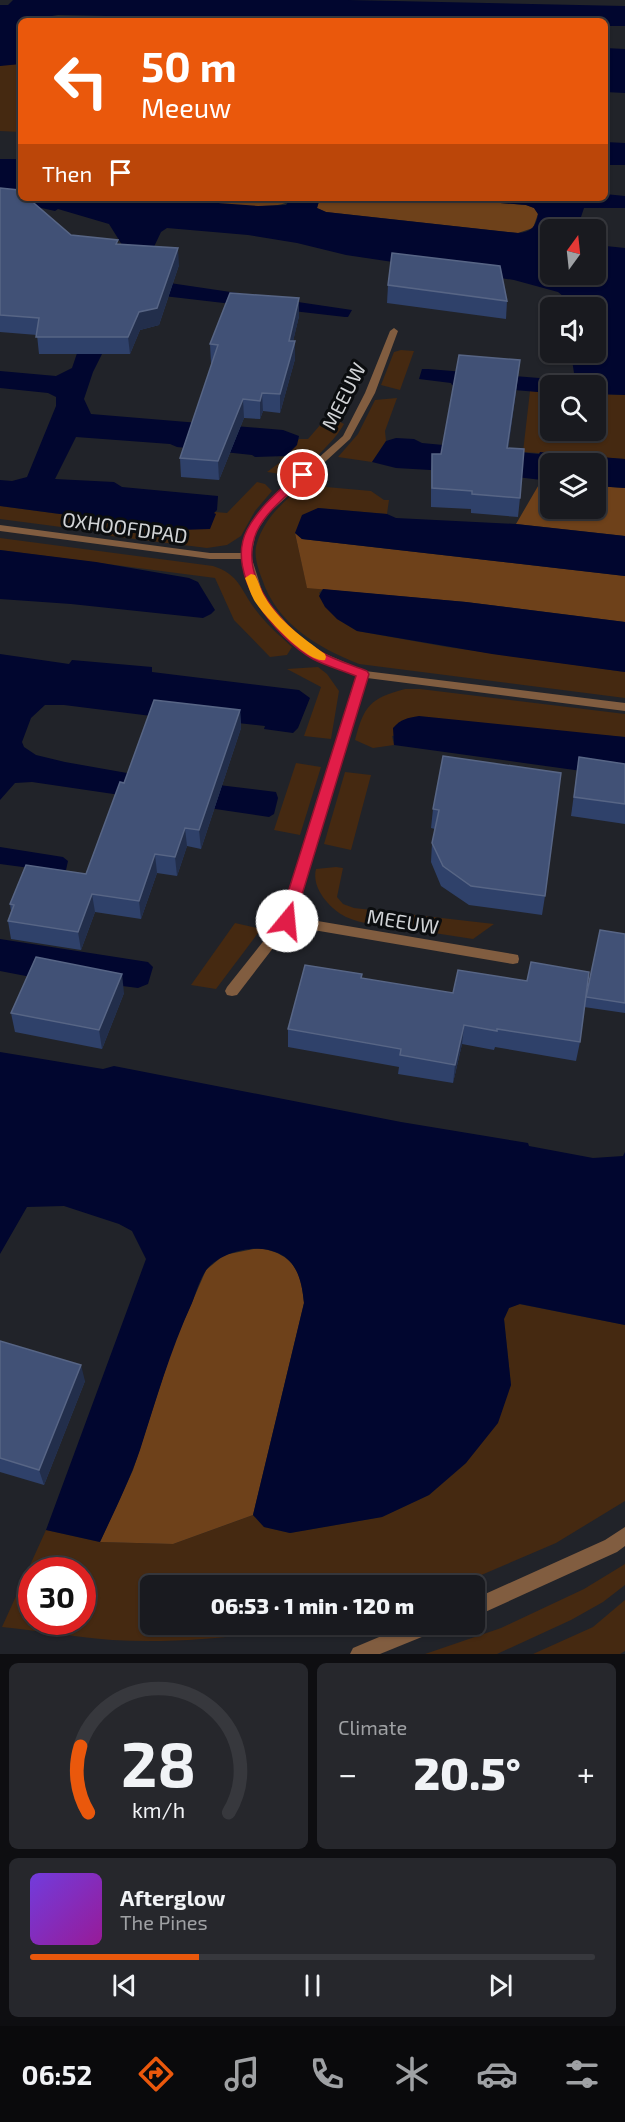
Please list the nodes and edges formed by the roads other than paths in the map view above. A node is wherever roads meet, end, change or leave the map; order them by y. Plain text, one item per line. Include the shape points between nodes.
1 (394, 331) dead end
2 (0, 528) edge
3 (246, 556) junction
4 (363, 674) junction
5 (625, 707) edge
6 (287, 921) junction
7 (513, 959) dead end
8 (232, 991) dead end
9 (625, 1535) edge
10 (485, 1603) edge
11 (406, 1635) edge
12 (359, 1654) edge

1 - 3 street, MEEUW via 370,393 347,437 265,511 251,532
2 - 3 street, OXHOOFDPAD via 210,556
3 - 4 street via 259,598 291,635 317,655
4 - 5 street
4 - 6 street
6 - 7 street, MEEUW
6 - 8 street
9 - 10 street via 611,1546
11 - 12 street

